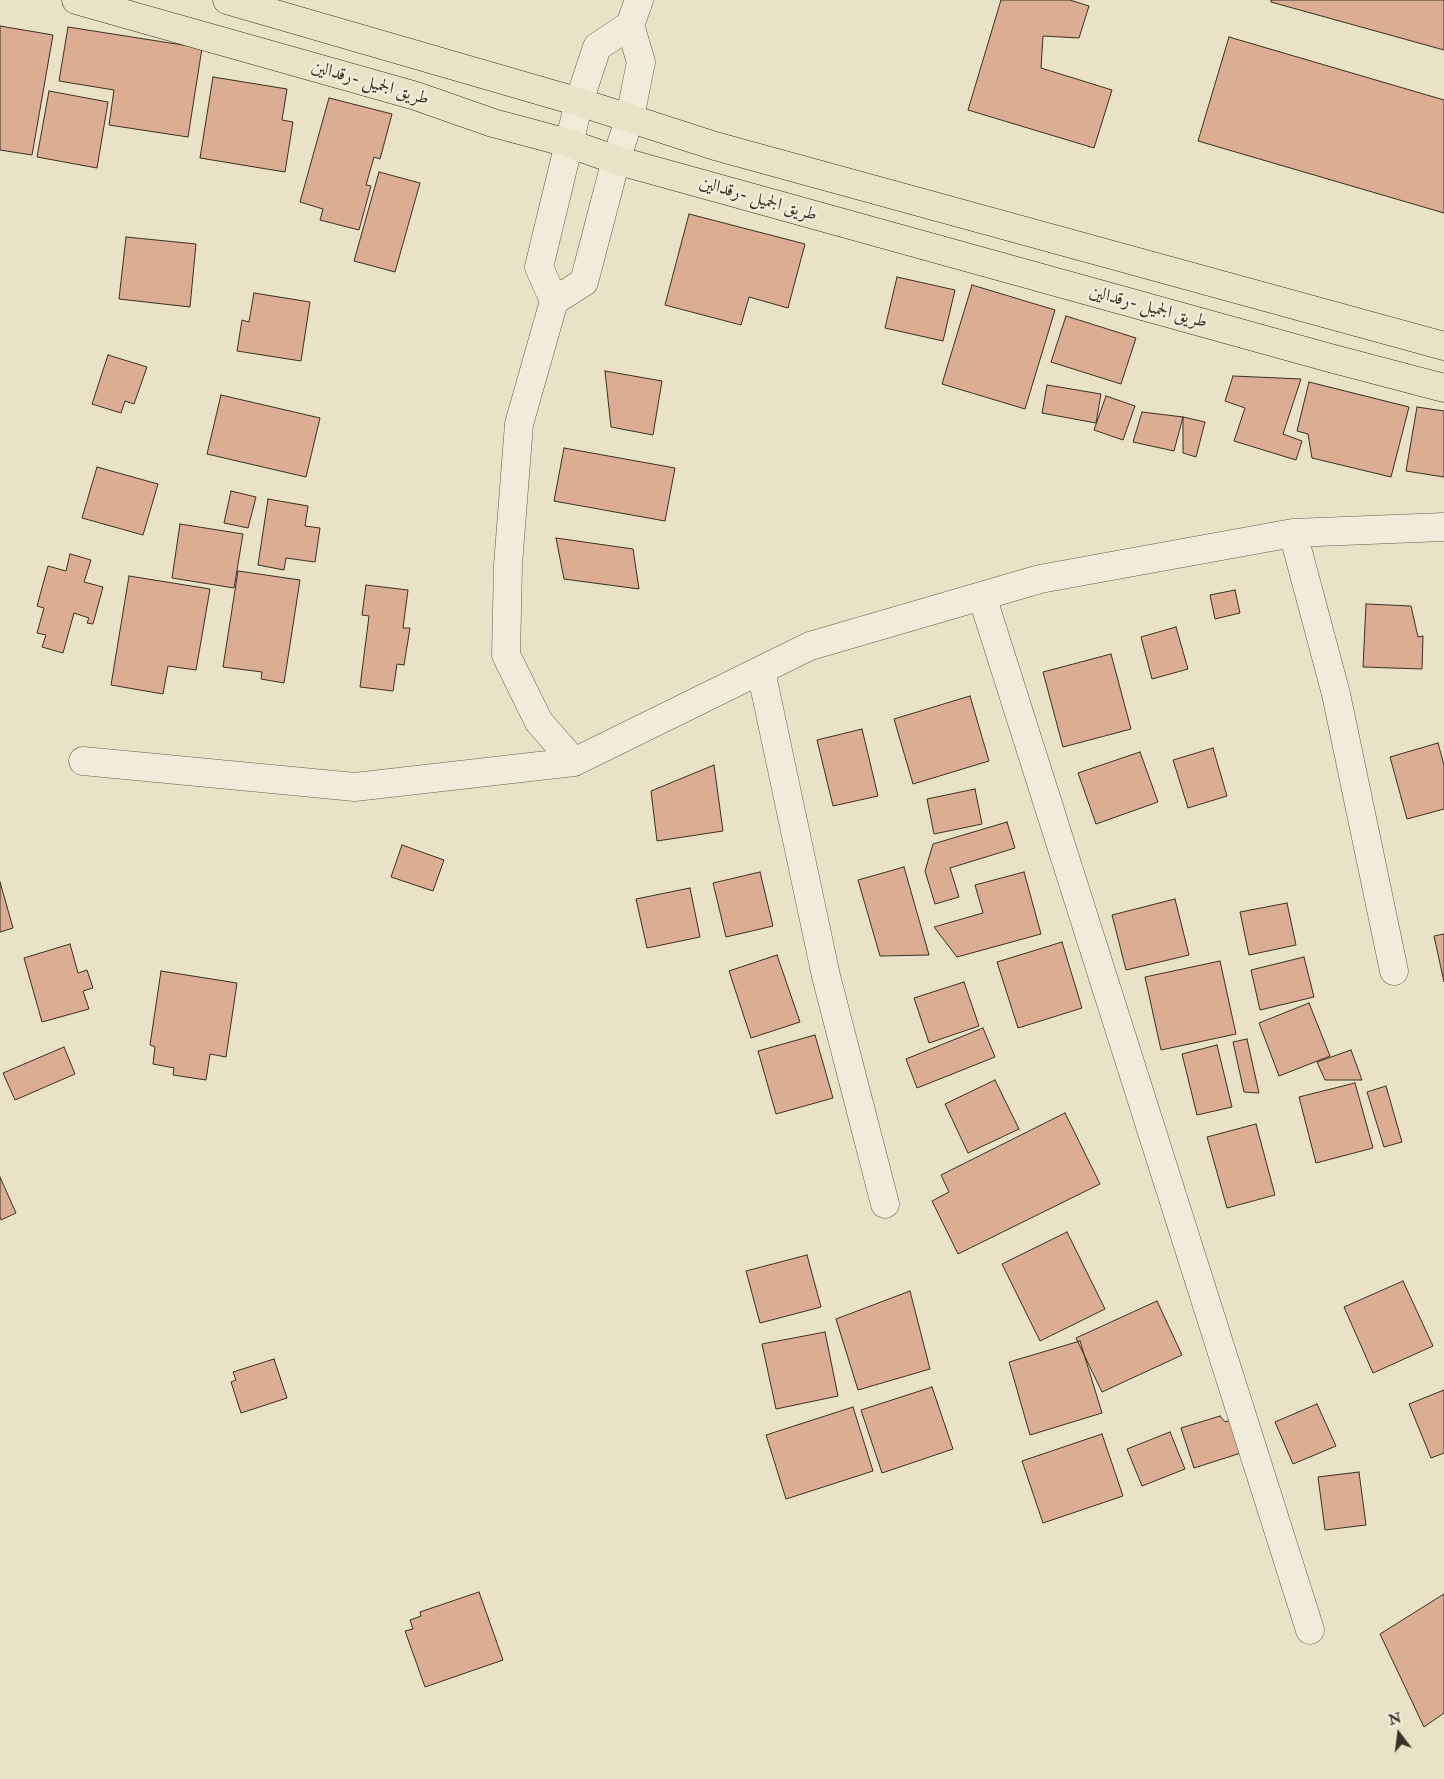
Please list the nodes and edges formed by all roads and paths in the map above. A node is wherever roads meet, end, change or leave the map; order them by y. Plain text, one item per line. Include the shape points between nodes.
1 (76, 0) edge
2 (227, 0) edge
3 (634, 12) edge
4 (579, 102) junction
5 (630, 117) junction
6 (568, 143) junction
7 (616, 160) junction
8 (554, 301) junction
9 (1444, 346) edge
10 (1444, 388) edge
11 (1444, 527) edge
12 (1293, 533) junction
13 (982, 596) junction
14 (761, 670) junction
15 (83, 761) dead end
16 (574, 762) junction
17 (1394, 971) dead end
18 (885, 1204) dead end
19 (1310, 1630) dead end

1 - 6 main road, طريق الجميل -رقدالين via 416,96 493,123
2 - 4 main road
3 - 4 street via 597,47
3 - 5 street via 641,62
4 - 5 main road
4 - 6 street
5 - 7 street
5 - 9 main road via 715,146
6 - 7 main road, طريق الجميل -رقدالين
6 - 8 street via 539,267
7 - 8 street via 584,282
7 - 10 main road, طريق الجميل -رقدالين
8 - 16 street via 519,424 508,565 506,655 539,722
11 - 12 street
12 - 13 street via 1040,580
12 - 17 street via 1336,694
13 - 14 street via 810,646
13 - 19 street
14 - 16 street
14 - 18 street via 826,976
15 - 16 street via 355,787

